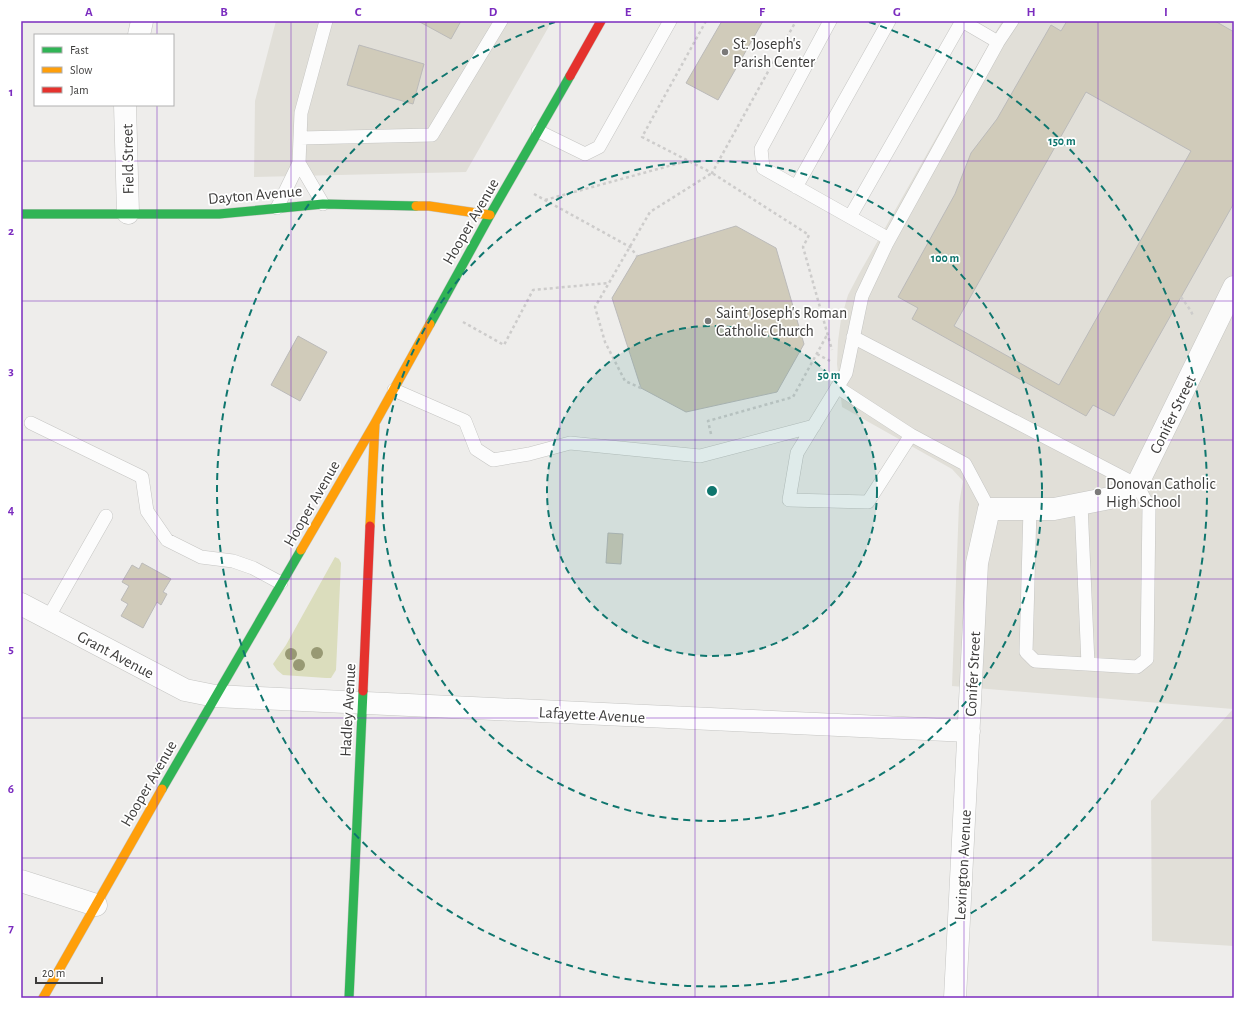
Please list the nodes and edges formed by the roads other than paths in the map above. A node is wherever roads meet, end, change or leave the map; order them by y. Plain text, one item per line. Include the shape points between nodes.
1 (142, 21) edge
2 (326, 21) edge
3 (501, 21) edge
4 (601, 21) edge
5 (670, 21) edge
6 (830, 21) edge
7 (889, 21) edge
8 (962, 21) edge
9 (1012, 21) edge
10 (139, 34) edge
11 (998, 42) junction
12 (125, 106) edge
13 (538, 131) junction
14 (300, 138) junction
15 (299, 162) junction
16 (796, 187) junction
17 (323, 204) junction
18 (277, 208) junction
19 (21, 214) edge
20 (128, 214) junction
21 (490, 215) junction
22 (850, 217) junction
23 (889, 240) junction
24 (1234, 287) edge
25 (853, 337) junction
26 (837, 388) junction
27 (394, 390) junction
28 (31, 423) dead end
29 (375, 423) junction
30 (814, 426) junction
31 (911, 435) junction
32 (1137, 485) junction
33 (1081, 504) junction
34 (990, 509) junction
35 (1030, 509) junction
36 (106, 516) dead end
37 (281, 583) junction
38 (21, 604) edge
39 (48, 618) junction
40 (1088, 664) junction
41 (214, 696) junction
42 (363, 704) junction
43 (969, 731) junction
44 (21, 881) edge
45 (96, 905) junction
46 (43, 998) edge
47 (349, 998) edge
48 (955, 998) edge

1 - 10 street
2 - 14 lane via 300,113
3 - 14 lane via 432,135
4 - 13 main road, Hooper Avenue
5 - 13 lane via 599,147 585,154
6 - 16 lane via 761,149 763,168
7 - 16 lane
8 - 11 lane
8 - 22 lane
9 - 11 lane
11 - 23 lane
12 - 20 street, Field Street
13 - 21 main road, Hooper Avenue
14 - 15 lane
15 - 17 lane
15 - 18 lane
16 - 22 lane
17 - 18 main road, Dayton Avenue
17 - 21 main road, Dayton Avenue via 429,206
18 - 20 main road, Dayton Avenue via 219,214
19 - 20 main road, Dayton Avenue
21 - 27 main road, Hooper Avenue
22 - 23 lane
23 - 25 lane via 862,296
24 - 32 street, Conifer Street
25 - 26 lane via 846,373
25 - 32 lane
26 - 30 lane
26 - 31 lane
27 - 29 main road, Hooper Avenue
27 - 30 lane via 465,421 476,449 493,460 570,443 700,456
28 - 37 lane via 142,477 147,511 167,540 201,557 233,561 253,568
29 - 37 main road, Hooper Avenue
29 - 42 main road, Hadley Avenue
30 - 31 lane via 798,453 789,500 868,502
31 - 34 lane via 965,464
32 - 33 street via 1110,498
32 - 40 lane via 1149,506 1147,659 1137,667
33 - 35 street via 1054,509
33 - 40 lane
34 - 35 street
34 - 43 street, Conifer Street via 977,563
35 - 40 lane via 1026,652 1035,662
36 - 39 lane
37 - 41 main road, Hooper Avenue
38 - 39 street, Grant Avenue
39 - 41 street, Grant Avenue via 185,690
41 - 42 street, Lafayette Avenue
41 - 45 main road, Hooper Avenue
42 - 43 street, Lafayette Avenue
42 - 47 main road, Hadley Avenue
43 - 48 street, Lexington Avenue
44 - 45 street
45 - 46 main road, Hooper Avenue

